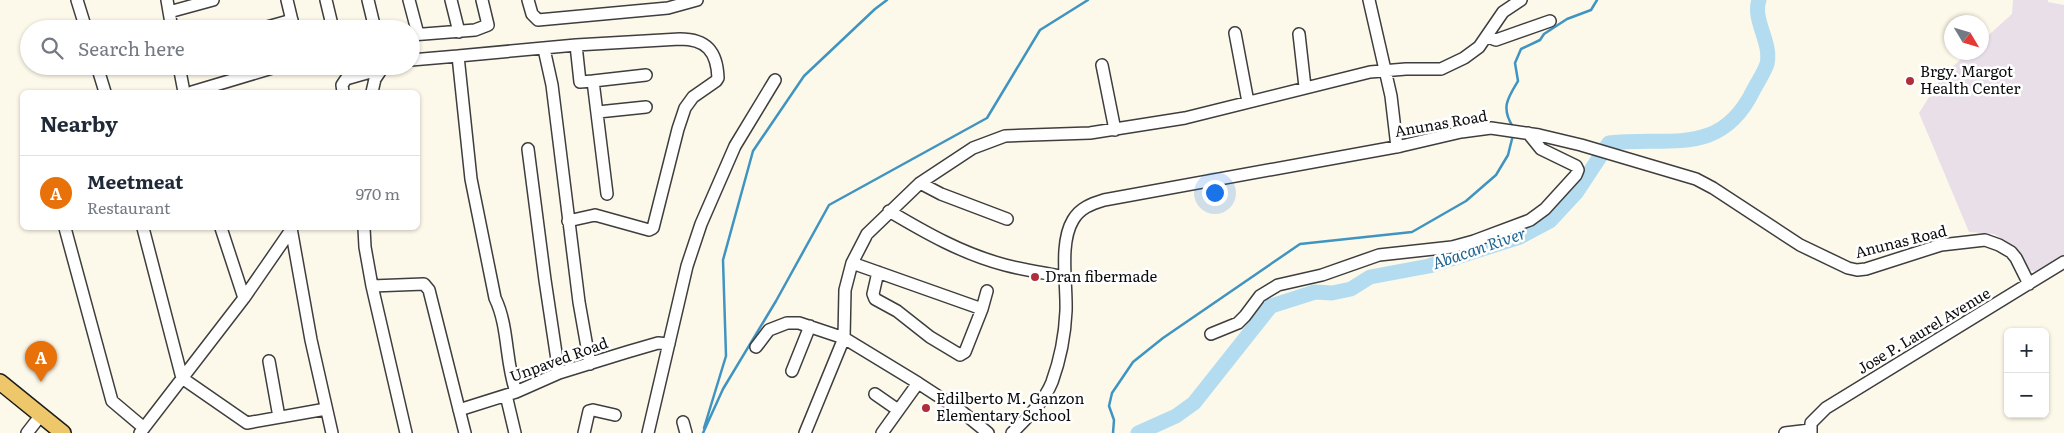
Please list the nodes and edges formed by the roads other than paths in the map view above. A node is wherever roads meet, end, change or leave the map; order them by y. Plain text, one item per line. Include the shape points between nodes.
1 (77, 0) edge
2 (167, 0) edge
3 (213, 0) edge
4 (287, 0) edge
5 (326, 0) edge
6 (368, 0) edge
7 (410, 0) edge
8 (451, 0) edge
9 (482, 0) edge
10 (528, 0) edge
11 (1369, 0) edge
12 (1499, 0) edge
13 (1521, 0) edge
14 (691, 1) edge
15 (169, 12) junction
16 (1502, 12) junction
17 (83, 20) edge
18 (170, 20) edge
19 (292, 20) edge
20 (331, 20) edge
21 (373, 20) edge
22 (413, 20) edge
23 (1550, 21) dead end
24 (459, 32) junction
25 (1234, 33) dead end
26 (420, 34) edge
27 (1299, 34) dead end
28 (1488, 37) junction
29 (576, 45) junction
30 (544, 48) junction
31 (458, 56) junction
32 (420, 59) edge
33 (1102, 65) dead end
34 (1385, 70) junction
35 (646, 74) dead end
36 (100, 75) edge
37 (181, 75) edge
38 (249, 75) edge
39 (359, 75) edge
40 (378, 75) edge
41 (593, 80) junction
42 (775, 80) dead end
43 (1305, 88) junction
44 (105, 90) edge
45 (184, 90) edge
46 (199, 90) edge
47 (343, 90) edge
48 (372, 90) edge
49 (1248, 102) junction
50 (646, 107) dead end
51 (598, 112) junction
52 (1115, 130) junction
53 (1526, 133) junction
54 (1396, 147) junction
55 (528, 149) dead end
56 (920, 183) junction
57 (607, 194) dead end
58 (889, 211) junction
59 (1006, 219) dead end
60 (568, 221) junction
61 (66, 230) edge
62 (144, 230) edge
63 (222, 230) edge
64 (290, 230) edge
65 (291, 230) edge
66 (364, 230) edge
67 (2064, 262) edge
68 (852, 263) junction
69 (878, 272) junction
70 (1065, 277) junction
71 (2029, 284) junction
72 (372, 286) junction
73 (987, 291) dead end
74 (244, 298) junction
75 (982, 309) junction
76 (810, 326) junction
77 (1211, 334) dead end
78 (844, 338) junction
79 (669, 344) junction
80 (756, 346) dead end
81 (269, 361) dead end
82 (590, 364) junction
83 (792, 371) dead end
84 (559, 373) junction
85 (182, 378) junction
86 (0, 382) edge
87 (918, 382) junction
88 (511, 393) junction
89 (875, 394) dead end
90 (326, 409) junction
91 (459, 410) junction
92 (898, 410) junction
93 (41, 415) junction
94 (615, 415) dead end
95 (279, 417) junction
96 (142, 431) edge
97 (1811, 432) edge
98 (27, 433) edge
99 (63, 433) edge
100 (332, 433) edge
101 (406, 433) edge
102 (464, 433) edge
103 (515, 433) edge
104 (584, 433) edge
105 (648, 433) edge
106 (805, 433) edge
107 (882, 433) edge
108 (988, 433) edge
109 (1012, 433) edge
110 (1785, 433) edge

1 - 17 street
2 - 15 street
3 - 15 street
4 - 19 street
5 - 20 street
6 - 21 street
7 - 22 street
8 - 24 street
9 - 24 street via 488,25
10 - 14 street via 532,14 538,20 668,8
11 - 34 street
12 - 16 street
13 - 16 street
15 - 18 street
16 - 28 street
23 - 28 street via 1496,40
24 - 26 street
25 - 49 street
27 - 43 street
28 - 34 street via 1473,53 1448,67
29 - 30 street
29 - 41 street via 580,82
29 - 60 street via 695,40 705,44 712,54 718,78 693,97 685,108 653,228 649,230 595,215
30 - 31 street
30 - 60 street via 554,100
31 - 32 street
31 - 88 street via 472,179 495,298 502,316
33 - 52 street
34 - 43 street
34 - 54 street via 1393,108
35 - 41 street
36 - 44 street
37 - 45 street
38 - 46 street
39 - 47 street via 346,79
40 - 48 street
41 - 51 street
42 - 79 street via 735,146 701,224
43 - 49 street
49 - 52 street via 1185,118
50 - 51 street
51 - 57 street
52 - 56 street via 1005,136 973,148
53 - 54 street, Anunas Road via 1482,129
53 - 71 street, Anunas Road via 1631,159 1705,184 1789,239 1848,268 1866,268 1941,245 1985,240 2011,252
53 - 77 street via 1540,149 1576,166 1578,170 1545,209 1530,220 1452,247 1379,255 1322,275 1278,285 1260,296 1238,323
54 - 70 street, Anunas Road via 1089,204 1077,214 1070,226
55 - 84 street
56 - 58 street
56 - 59 street
58 - 68 street via 867,234
58 - 70 street via 936,238 983,258
60 - 82 street
61 - 96 street via 112,401
62 - 85 street
63 - 74 street
64 - 74 street
65 - 90 street via 310,340
66 - 72 street
67 - 71 street, Jose P. Laurel Avenue
68 - 69 street
68 - 78 street via 845,290
69 - 75 street
69 - 75 street via 875,298 960,355 965,352
70 - 109 street, Anunas Road via 1066,311 1052,381 1042,399
71 - 97 street, Jose P. Laurel Avenue via 1826,408 1810,423
72 - 91 street via 424,284 429,290
72 - 101 street
73 - 75 street
74 - 85 street
76 - 78 street
76 - 80 street via 799,323 778,325 769,330
76 - 83 street
78 - 87 street
78 - 106 street
79 - 82 street, Unpaved Road via 658,342
79 - 105 street
81 - 95 street
82 - 84 street, Unpaved Road
84 - 88 street, Unpaved Road
85 - 95 street via 247,423
85 - 96 street
86 - 93 main road
87 - 92 street
87 - 108 street
88 - 91 street, Unpaved Road
88 - 103 street
89 - 92 street
90 - 95 street
90 - 100 street
91 - 102 street
92 - 107 street
93 - 98 street
93 - 99 main road
94 - 104 street via 589,411
97 - 110 street

